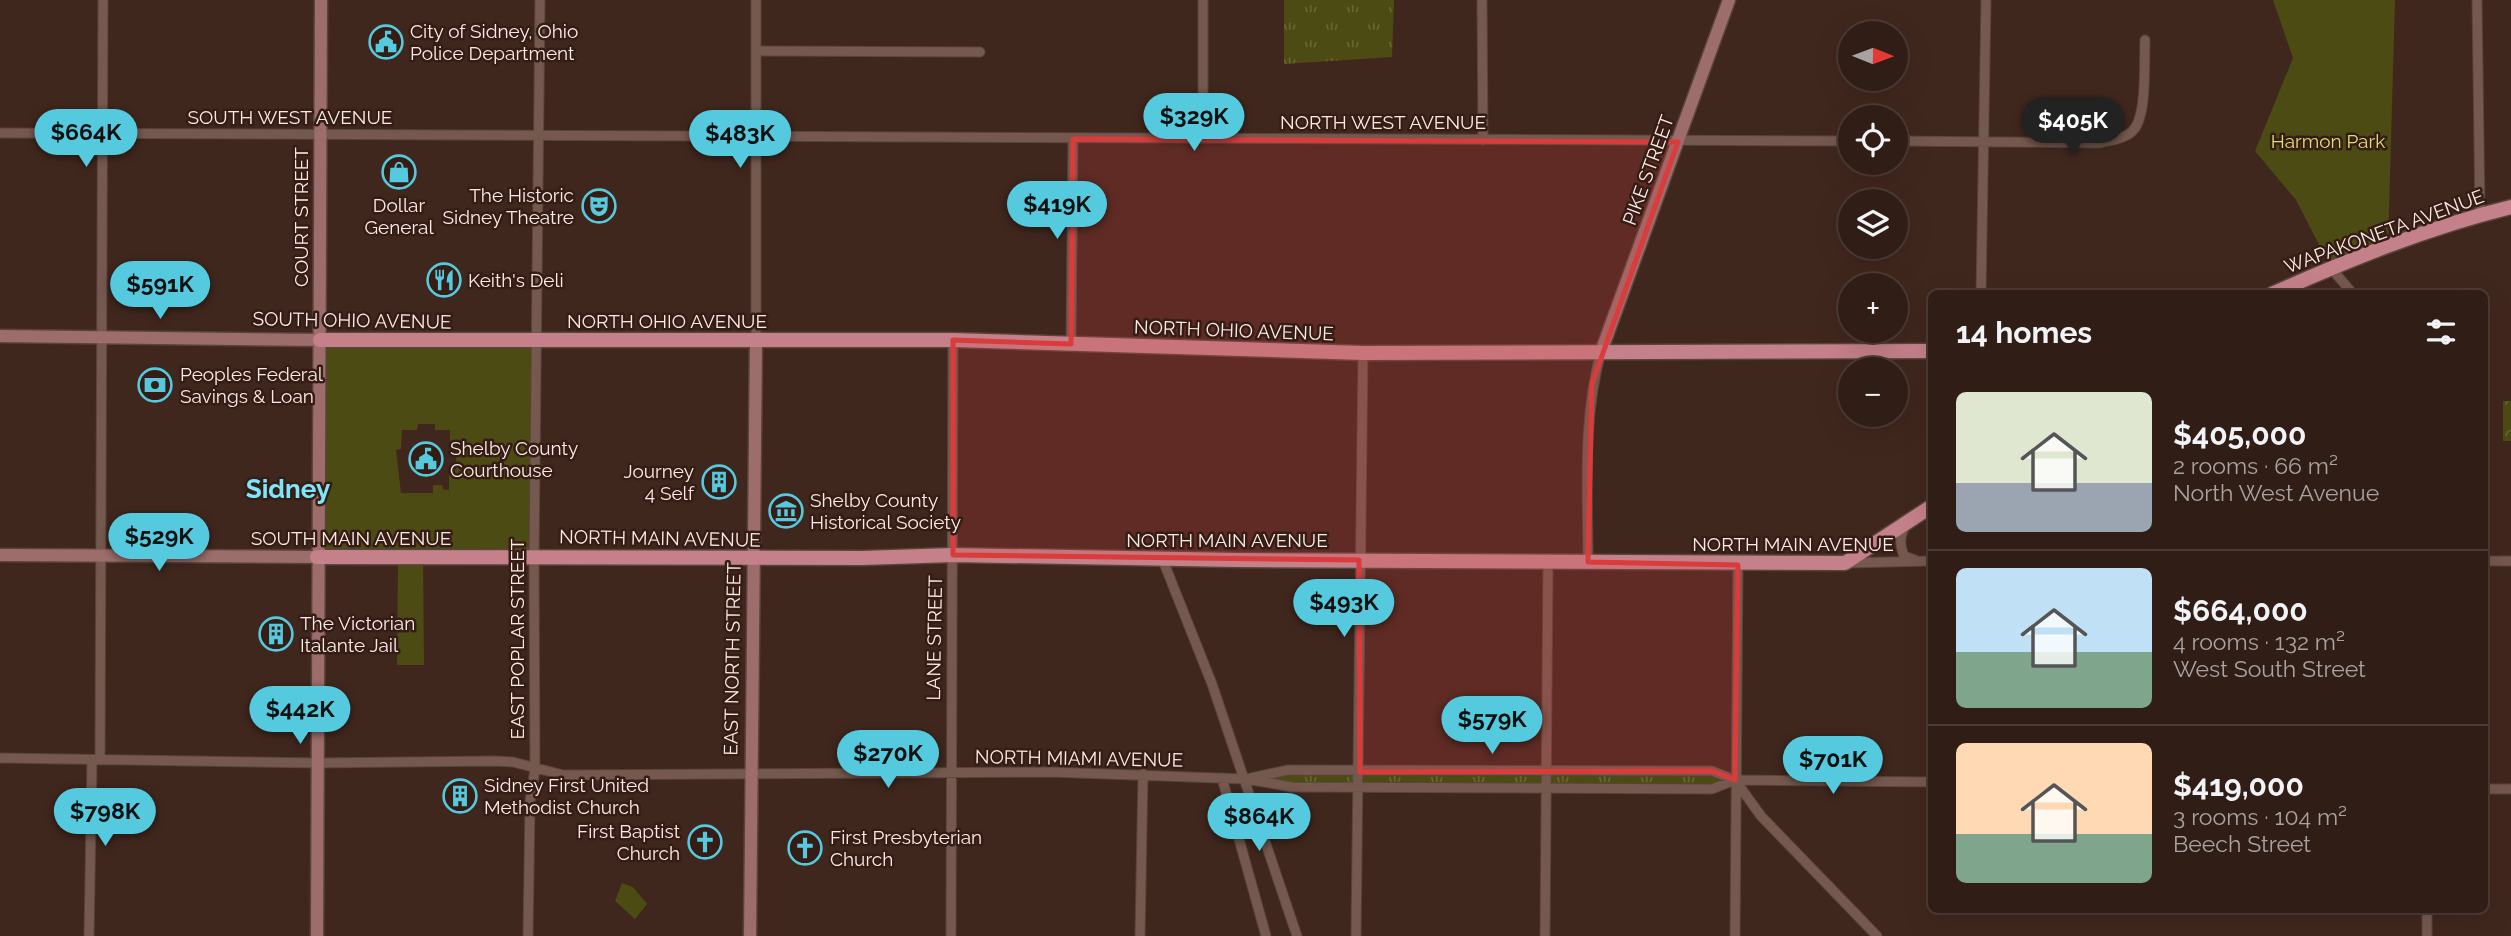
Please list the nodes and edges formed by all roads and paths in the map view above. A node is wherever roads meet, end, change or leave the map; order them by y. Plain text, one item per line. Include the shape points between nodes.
1 (103, 0) edge
2 (321, 0) edge
3 (540, 0) edge
4 (755, 0) edge
5 (1203, 0) edge
6 (1482, 0) edge
7 (1729, 0) edge
8 (1986, 0) edge
9 (2477, 0) edge
10 (2145, 40) dead end
11 (756, 51) junction
12 (980, 52) dead end
13 (101, 132) junction
14 (0, 133) edge
15 (320, 135) junction
16 (538, 135) junction
17 (755, 137) junction
18 (1203, 138) junction
19 (1073, 139) junction
20 (1483, 140) junction
21 (1838, 141) edge
22 (1908, 141) edge
23 (1983, 141) junction
24 (1678, 142) junction
25 (2511, 207) edge
26 (2480, 215) junction
27 (2330, 268) junction
28 (1981, 290) edge
29 (2281, 290) edge
30 (2349, 290) edge
31 (0, 336) edge
32 (100, 338) junction
33 (320, 340) junction
34 (756, 340) junction
35 (953, 340) junction
36 (535, 341) junction
37 (1071, 344) junction
38 (1928, 351) edge
39 (1601, 352) junction
40 (1363, 353) junction
41 (1928, 509) edge
42 (1908, 522) junction
43 (0, 555) edge
44 (100, 555) junction
45 (953, 555) junction
46 (534, 556) junction
47 (317, 557) junction
48 (1162, 558) junction
49 (752, 559) junction
50 (1359, 560) junction
51 (1920, 561) junction
52 (1928, 561) edge
53 (2488, 561) edge
54 (2511, 561) edge
55 (1588, 562) junction
56 (1548, 563) junction
57 (1845, 564) junction
58 (1738, 565) junction
59 (0, 758) edge
60 (96, 760) junction
61 (316, 763) junction
62 (535, 769) junction
63 (1547, 771) junction
64 (1360, 772) junction
65 (1143, 774) junction
66 (750, 775) junction
67 (951, 775) junction
68 (1222, 778) junction
69 (1246, 779) junction
70 (1735, 780) junction
71 (1928, 782) edge
72 (1547, 788) junction
73 (1360, 789) junction
74 (2488, 789) edge
75 (2511, 789) edge
76 (2427, 913) edge
77 (1356, 931) edge
78 (89, 936) edge
79 (317, 936) edge
80 (528, 936) edge
81 (750, 936) edge
82 (951, 936) edge
83 (1140, 936) edge
84 (1266, 936) edge
85 (1297, 936) edge
86 (1545, 936) edge
87 (1735, 936) edge
88 (1877, 936) edge
89 (2427, 936) edge

1 - 13 street
2 - 15 main road, COURT STREET
3 - 16 street, EAST POPLAR STREET
4 - 11 street
5 - 18 street
6 - 20 street
7 - 24 main road, PIKE STREET
8 - 23 street
9 - 26 street
10 - 23 street via 2141,110 2135,128 2120,139 2100,143
11 - 12 street
11 - 17 street
13 - 14 street, SOUTH WEST AVENUE
13 - 15 street, SOUTH WEST AVENUE
13 - 32 street
15 - 16 street, SOUTH WEST AVENUE
15 - 33 main road, COURT STREET
16 - 17 street, NORTH WEST AVENUE
16 - 36 street, EAST POPLAR STREET
17 - 19 street, NORTH WEST AVENUE
17 - 34 street
18 - 19 street, NORTH WEST AVENUE
18 - 20 street, NORTH WEST AVENUE
19 - 37 street
20 - 24 street, NORTH WEST AVENUE
21 - 24 street, NORTH WEST AVENUE
22 - 23 street
23 - 28 street
24 - 39 main road, PIKE STREET
25 - 26 main road, WAPAKONETA AVENUE
26 - 27 main road, WAPAKONETA AVENUE
27 - 29 main road, WAPAKONETA AVENUE
27 - 30 street
31 - 32 main road, SOUTH OHIO AVENUE
32 - 33 main road, SOUTH OHIO AVENUE
32 - 44 street
33 - 36 main road, SOUTH OHIO AVENUE
33 - 47 main road, COURT STREET
34 - 35 main road, NORTH OHIO AVENUE
34 - 36 main road, NORTH OHIO AVENUE
34 - 49 main road, EAST NORTH STREET
35 - 37 main road, NORTH OHIO AVENUE
35 - 45 street, LANE STREET
36 - 46 street, EAST POPLAR STREET
37 - 40 main road, NORTH OHIO AVENUE
38 - 39 main road, NORTH OHIO AVENUE
39 - 40 main road, NORTH OHIO AVENUE
39 - 55 street via 1592,384
40 - 50 street
41 - 42 main road
42 - 51 street, NORTH MAIN AVENUE via 1900,536 1903,556
42 - 57 main road
43 - 44 main road, SOUTH MAIN AVENUE
44 - 47 main road, SOUTH MAIN AVENUE
44 - 60 street
45 - 48 main road, NORTH MAIN AVENUE
45 - 49 main road, NORTH MAIN AVENUE
45 - 67 street, LANE STREET
46 - 47 main road, SOUTH MAIN AVENUE
46 - 49 main road, NORTH MAIN AVENUE
46 - 62 street, EAST POPLAR STREET
47 - 61 main road, COURT STREET
48 - 50 main road, NORTH MAIN AVENUE
48 - 69 street
49 - 66 main road, EAST NORTH STREET
50 - 56 main road, NORTH MAIN AVENUE
50 - 64 street
51 - 52 street, NORTH MAIN AVENUE
51 - 57 street, NORTH MAIN AVENUE
53 - 54 street
55 - 56 main road, NORTH MAIN AVENUE
55 - 58 main road, NORTH MAIN AVENUE
56 - 63 street
57 - 58 main road, NORTH MAIN AVENUE
58 - 70 street
59 - 60 street, NORTH MIAMI AVENUE
60 - 61 street, NORTH MIAMI AVENUE
60 - 78 street
61 - 62 street, NORTH MIAMI AVENUE via 494,761
61 - 79 main road, COURT STREET
62 - 66 street, NORTH MIAMI AVENUE via 563,775
62 - 80 street, EAST POPLAR STREET via 530,802
63 - 64 street, NORTH MIAMI AVENUE
63 - 70 street, NORTH MIAMI AVENUE via 1712,771
63 - 72 street
64 - 69 street, NORTH MIAMI AVENUE via 1288,770
64 - 73 street
65 - 67 street, NORTH MIAMI AVENUE
65 - 68 street, NORTH MIAMI AVENUE
65 - 83 street
66 - 67 street, NORTH MIAMI AVENUE
66 - 81 main road, EAST NORTH STREET
67 - 82 street, LANE STREET
68 - 69 street, NORTH MIAMI AVENUE
68 - 84 street
69 - 73 street, NORTH MIAMI AVENUE via 1292,787
69 - 85 street
70 - 71 street, NORTH MIAMI AVENUE
70 - 72 street, NORTH MIAMI AVENUE via 1712,789
70 - 87 street
70 - 88 street via 1761,816
72 - 73 street, NORTH MIAMI AVENUE
72 - 86 street
73 - 77 street
74 - 75 street
76 - 89 street

